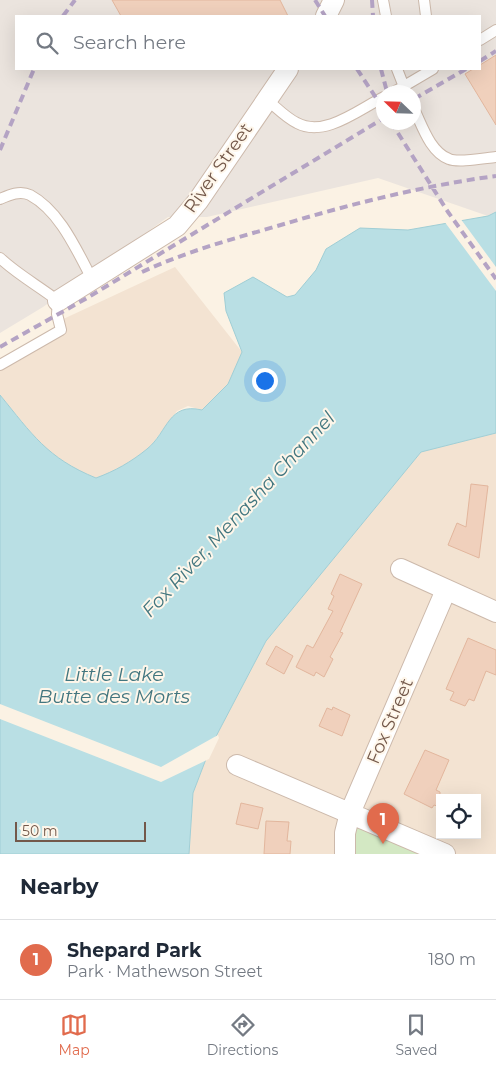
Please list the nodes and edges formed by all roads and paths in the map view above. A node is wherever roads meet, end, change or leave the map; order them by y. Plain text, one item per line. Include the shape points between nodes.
1 (334, 0) edge
2 (383, 0) edge
3 (424, 0) edge
4 (326, 15) edge
5 (386, 15) edge
6 (426, 15) edge
7 (496, 30) edge
8 (481, 39) edge
9 (287, 70) edge
10 (397, 70) edge
11 (432, 70) edge
12 (403, 85) edge
13 (412, 85) edge
14 (266, 99) junction
15 (376, 102) edge
16 (421, 123) edge
17 (496, 157) edge
18 (0, 199) edge
19 (0, 258) edge
20 (92, 279) junction
21 (58, 301) junction
22 (0, 365) edge
23 (401, 570) dead end
24 (446, 590) junction
25 (496, 612) edge
26 (237, 765) dead end
27 (350, 813) junction
28 (345, 854) edge
29 (446, 854) edge

1 - 4 street
2 - 5 lane
3 - 6 lane
7 - 8 lane
9 - 14 street, River Street
10 - 12 lane
11 - 13 lane
14 - 15 lane via 298,124 311,128 324,127
14 - 20 street, River Street via 198,201 177,226
16 - 17 lane via 437,152 450,160
18 - 20 lane via 13,194 29,194 52,214
19 - 21 lane
20 - 21 street, River Street
21 - 22 lane via 61,330
23 - 24 street
24 - 25 street
24 - 27 street, Fox Street
26 - 27 street
27 - 28 street, Fox Street via 345,833
27 - 29 street

